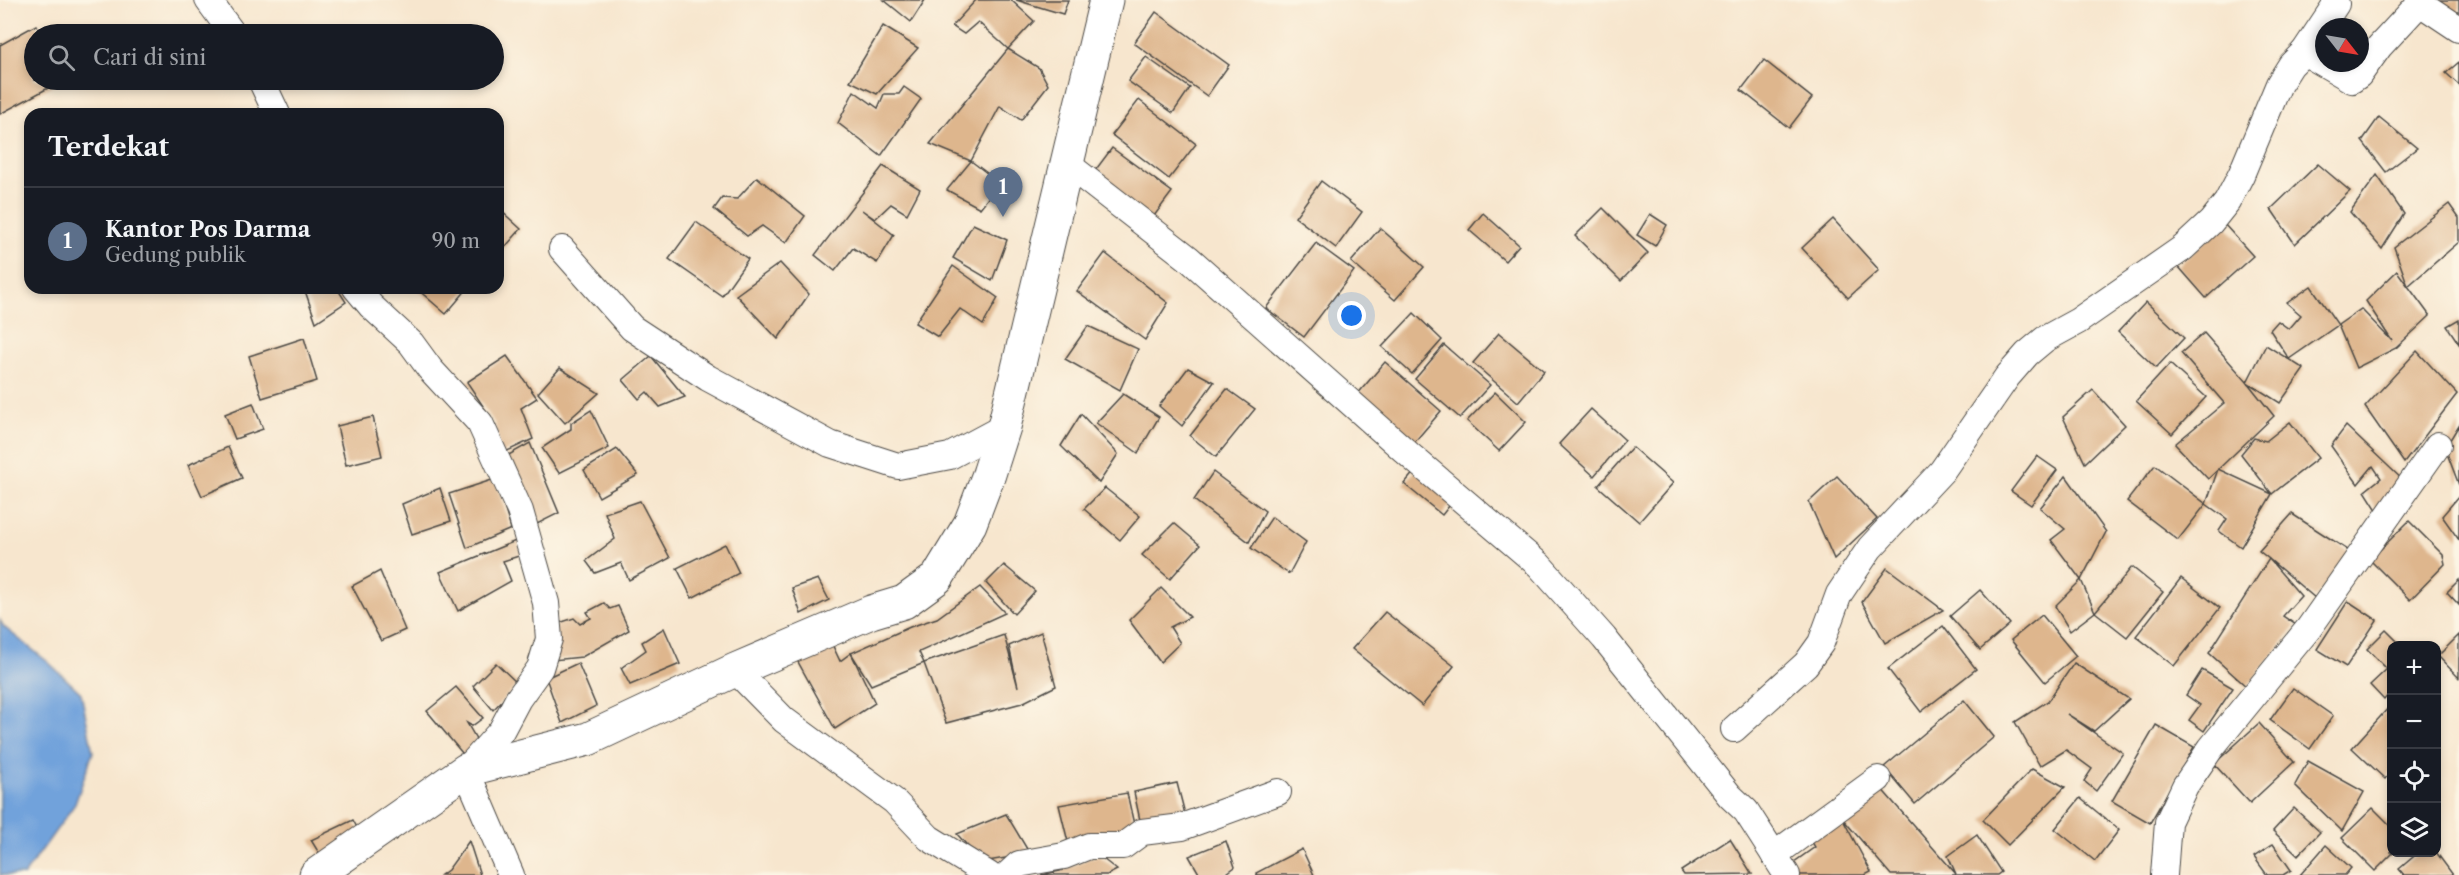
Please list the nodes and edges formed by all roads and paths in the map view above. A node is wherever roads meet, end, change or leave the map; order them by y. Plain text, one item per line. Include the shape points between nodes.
1 (208, 0) edge
2 (1106, 0) edge
3 (2335, 0) edge
4 (226, 24) edge
5 (2459, 29) edge
6 (2304, 52) junction
7 (266, 90) edge
8 (274, 108) edge
9 (1067, 164) junction
10 (562, 249) dead end
11 (361, 294) edge
12 (1004, 427) junction
13 (2438, 445) dead end
14 (735, 670) junction
15 (1734, 729) dead end
16 (466, 770) junction
17 (1878, 778) dead end
18 (1278, 792) dead end
19 (1778, 868) edge
20 (316, 875) edge
21 (511, 875) edge
22 (989, 875) edge
23 (1007, 875) edge
24 (2164, 875) edge

1 - 4 street
2 - 9 highway
3 - 6 street
5 - 6 street via 2423,5 2417,6 2352,80
6 - 15 street via 2279,84 2228,202 2183,248 2027,354 1942,471 1870,548 1839,594 1821,644 1806,664
7 - 8 street
9 - 12 highway
9 - 19 street via 1188,258 1539,565 1746,811
10 - 12 street via 632,327 708,378 830,444 898,466 950,456
11 - 16 street via 411,342 430,369 480,423 520,511 546,603 549,639 540,668 501,731
12 - 14 highway via 970,524 937,578 904,602 871,612
13 - 24 street via 2309,628 2211,748 2185,786 2168,822
14 - 16 highway via 588,739
14 - 22 street via 784,720 894,801 929,838
16 - 20 highway
16 - 21 street
17 - 19 street
18 - 23 street via 1182,827 1142,832 1124,846 1089,846 1064,856 1019,864

